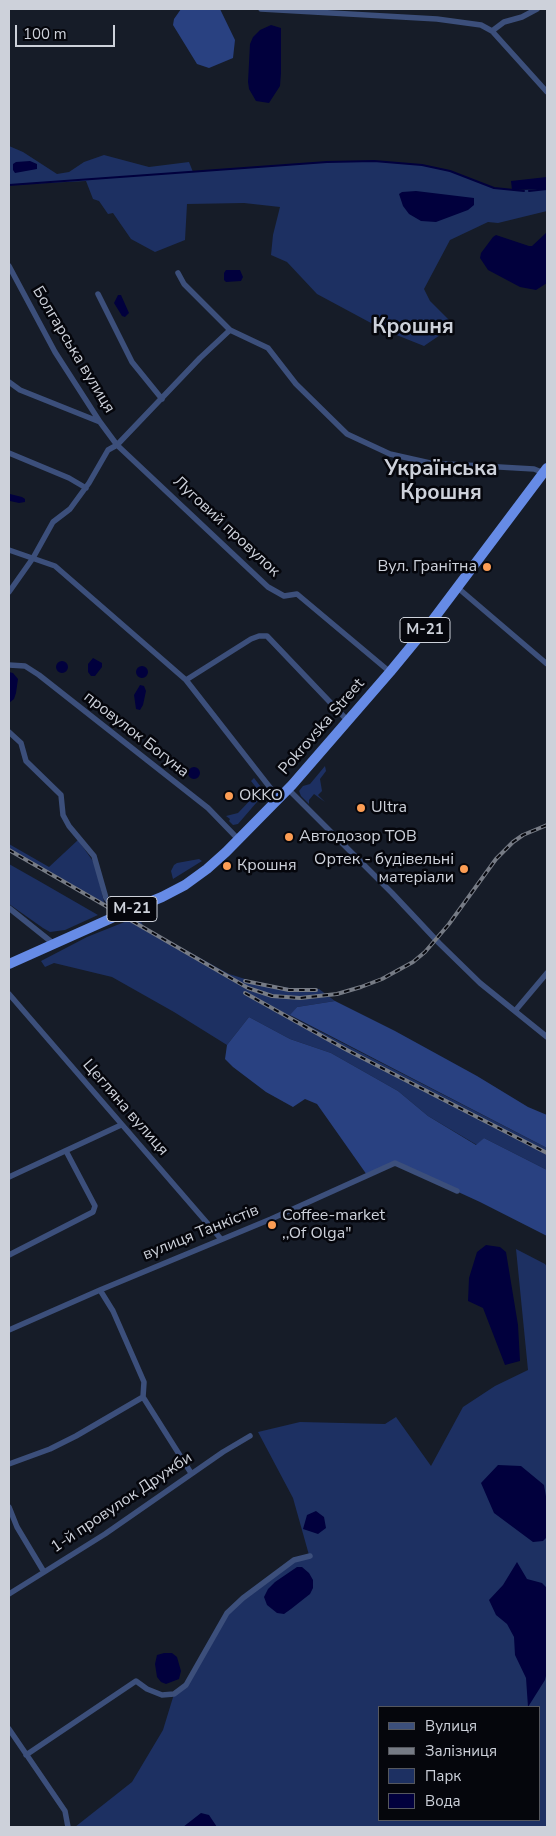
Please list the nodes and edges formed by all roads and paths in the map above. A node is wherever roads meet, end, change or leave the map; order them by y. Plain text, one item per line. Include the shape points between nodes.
1 (262, 9) edge
2 (537, 9) edge
3 (363, 12) edge
4 (492, 31) junction
5 (547, 92) edge
6 (9, 266) edge
7 (178, 273) dead end
8 (98, 294) dead end
9 (230, 330) junction
10 (9, 382) edge
11 (162, 399) junction
12 (100, 422) junction
13 (118, 445) junction
14 (9, 453) edge
15 (545, 470) edge
16 (86, 488) junction
17 (9, 550) edge
18 (33, 558) junction
19 (458, 588) junction
20 (9, 592) edge
21 (547, 664) edge
22 (9, 665) edge
23 (390, 672) junction
24 (186, 680) junction
25 (348, 721) junction
26 (9, 732) edge
27 (288, 789) junction
28 (279, 799) junction
29 (239, 840) junction
30 (9, 908) edge
31 (123, 913) junction
32 (54, 944) junction
33 (9, 964) edge
34 (547, 973) edge
35 (9, 994) edge
36 (515, 1011) junction
37 (547, 1036) edge
38 (121, 1125) junction
39 (66, 1151) junction
40 (9, 1177) edge
41 (457, 1191) dead end
42 (221, 1239) junction
43 (9, 1256) edge
44 (100, 1290) junction
45 (9, 1330) edge
46 (142, 1397) junction
47 (250, 1436) dead end
48 (9, 1464) edge
49 (191, 1473) junction
50 (9, 1507) edge
51 (310, 1556) dead end
52 (44, 1572) junction
53 (9, 1594) edge
54 (9, 1729) edge
55 (26, 1755) junction
56 (68, 1827) edge

1 - 3 street
2 - 4 street via 504,22
3 - 4 street via 481,25
4 - 5 street
6 - 12 street, Болгарська вулиця via 55,352
7 - 9 street via 184,284
8 - 11 street via 132,362
9 - 11 street
9 - 15 street via 268,348 296,384 347,434 390,454 430,463
10 - 12 street via 20,390
11 - 13 street
12 - 13 street, Болгарська вулиця
13 - 16 street via 108,450
13 - 23 street, Луговий провулок via 268,587 284,596 297,594
14 - 16 street
15 - 19 highway, Pokrovska Street / М-21
16 - 18 street via 70,509 53,522
17 - 18 street
18 - 20 street
18 - 24 street via 55,566
19 - 21 street
19 - 23 highway, Pokrovska Street / М-21
22 - 29 street, провулок Богуна via 25,666 39,675 208,808
23 - 25 highway, Pokrovska Street / М-21
24 - 25 street via 251,639 268,636
24 - 28 street
25 - 27 highway, Pokrovska Street / М-21
26 - 31 street via 21,743 26,761 61,795 63,815 94,856 106,898
27 - 28 highway, Pokrovska Street / М-21
27 - 36 street via 442,946
28 - 29 highway, Pokrovska Street / М-21
29 - 31 highway, Pokrovska Street / М-21 via 207,870 185,885
30 - 32 street
31 - 32 highway, Pokrovska Street / М-21
32 - 33 highway, Pokrovska Street / М-21
34 - 36 street
35 - 38 street, Цегляна вулиця
36 - 37 street
38 - 39 street
38 - 42 street, Цегляна вулиця
39 - 40 street
39 - 43 street via 95,1206 93,1212
41 - 42 street, вулиця Танкістів via 395,1163
42 - 44 street, вулиця Танкістів
44 - 45 street, вулиця Танкістів
44 - 46 street via 113,1311 144,1382
46 - 48 street via 76,1436
46 - 49 street
47 - 49 street, 1-й провулок Дружби
49 - 52 street, 1-й провулок Дружби via 105,1534
50 - 52 street
51 - 55 street via 294,1560 227,1613 186,1685 174,1694 162,1695 136,1681
52 - 53 street, 1-й провулок Дружби
54 - 55 street
55 - 56 street via 65,1811

